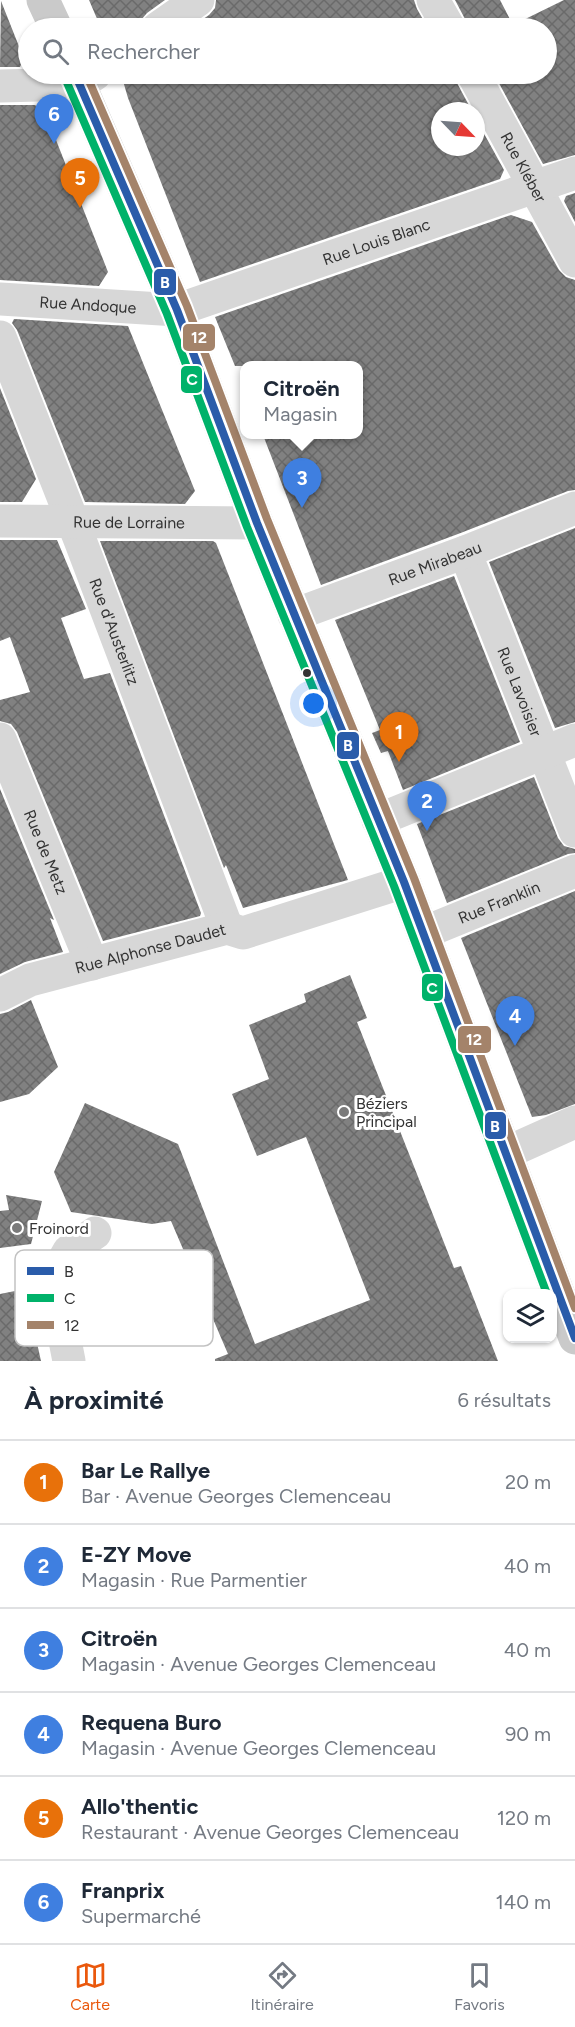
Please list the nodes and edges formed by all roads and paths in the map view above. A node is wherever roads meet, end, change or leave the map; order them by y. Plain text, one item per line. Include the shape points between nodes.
1 (43, 0) edge
2 (198, 0) edge
3 (433, 0) edge
4 (51, 18) edge
5 (172, 18) edge
6 (443, 18) edge
7 (19, 84) edge
8 (87, 84) edge
9 (479, 84) edge
10 (0, 86) edge
11 (575, 173) edge
12 (535, 186) junction
13 (575, 261) edge
14 (0, 299) edge
15 (177, 310) junction
16 (0, 338) edge
17 (575, 508) edge
18 (0, 521) edge
19 (72, 521) junction
20 (257, 523) junction
21 (465, 552) junction
22 (294, 615) junction
23 (0, 739) edge
24 (575, 740) edge
25 (544, 753) junction
26 (378, 820) junction
27 (575, 831) edge
28 (575, 871) edge
29 (404, 882) junction
30 (227, 928) junction
31 (423, 933) junction
32 (92, 964) junction
33 (0, 995) edge
34 (575, 1122) edge
35 (506, 1153) junction
36 (95, 1233) dead end
37 (70, 1250) edge
38 (571, 1318) edge
39 (66, 1346) edge
40 (69, 1361) edge

1 - 4 main road
2 - 5 street
3 - 6 street
7 - 10 street
8 - 15 main road
9 - 12 street, Rue Kléber
11 - 12 street, Rue Louis Blanc
12 - 13 street, Rue Kléber
12 - 15 street, Rue Louis Blanc
14 - 15 street, Rue Andoque
15 - 20 main road
16 - 19 street, Rue d'Austerlitz
17 - 21 street, Rue Mirabeau
18 - 19 street, Rue de Lorraine
19 - 20 street, Rue de Lorraine
19 - 30 street, Rue d'Austerlitz
20 - 22 main road
21 - 22 street, Rue Mirabeau
21 - 25 street, Rue Lavoisier
22 - 26 main road
23 - 32 street, Rue de Metz
24 - 25 street
25 - 26 street
25 - 27 street, Rue Lavoisier
26 - 29 main road
28 - 31 street, Rue Franklin
29 - 30 street, Rue Alphonse Daudet via 243,933
29 - 31 main road
30 - 32 street, Rue Alphonse Daudet
31 - 35 main road
32 - 33 street, Rue Alphonse Daudet via 30,980
34 - 35 street
35 - 38 main road
36 - 37 street
39 - 40 street

